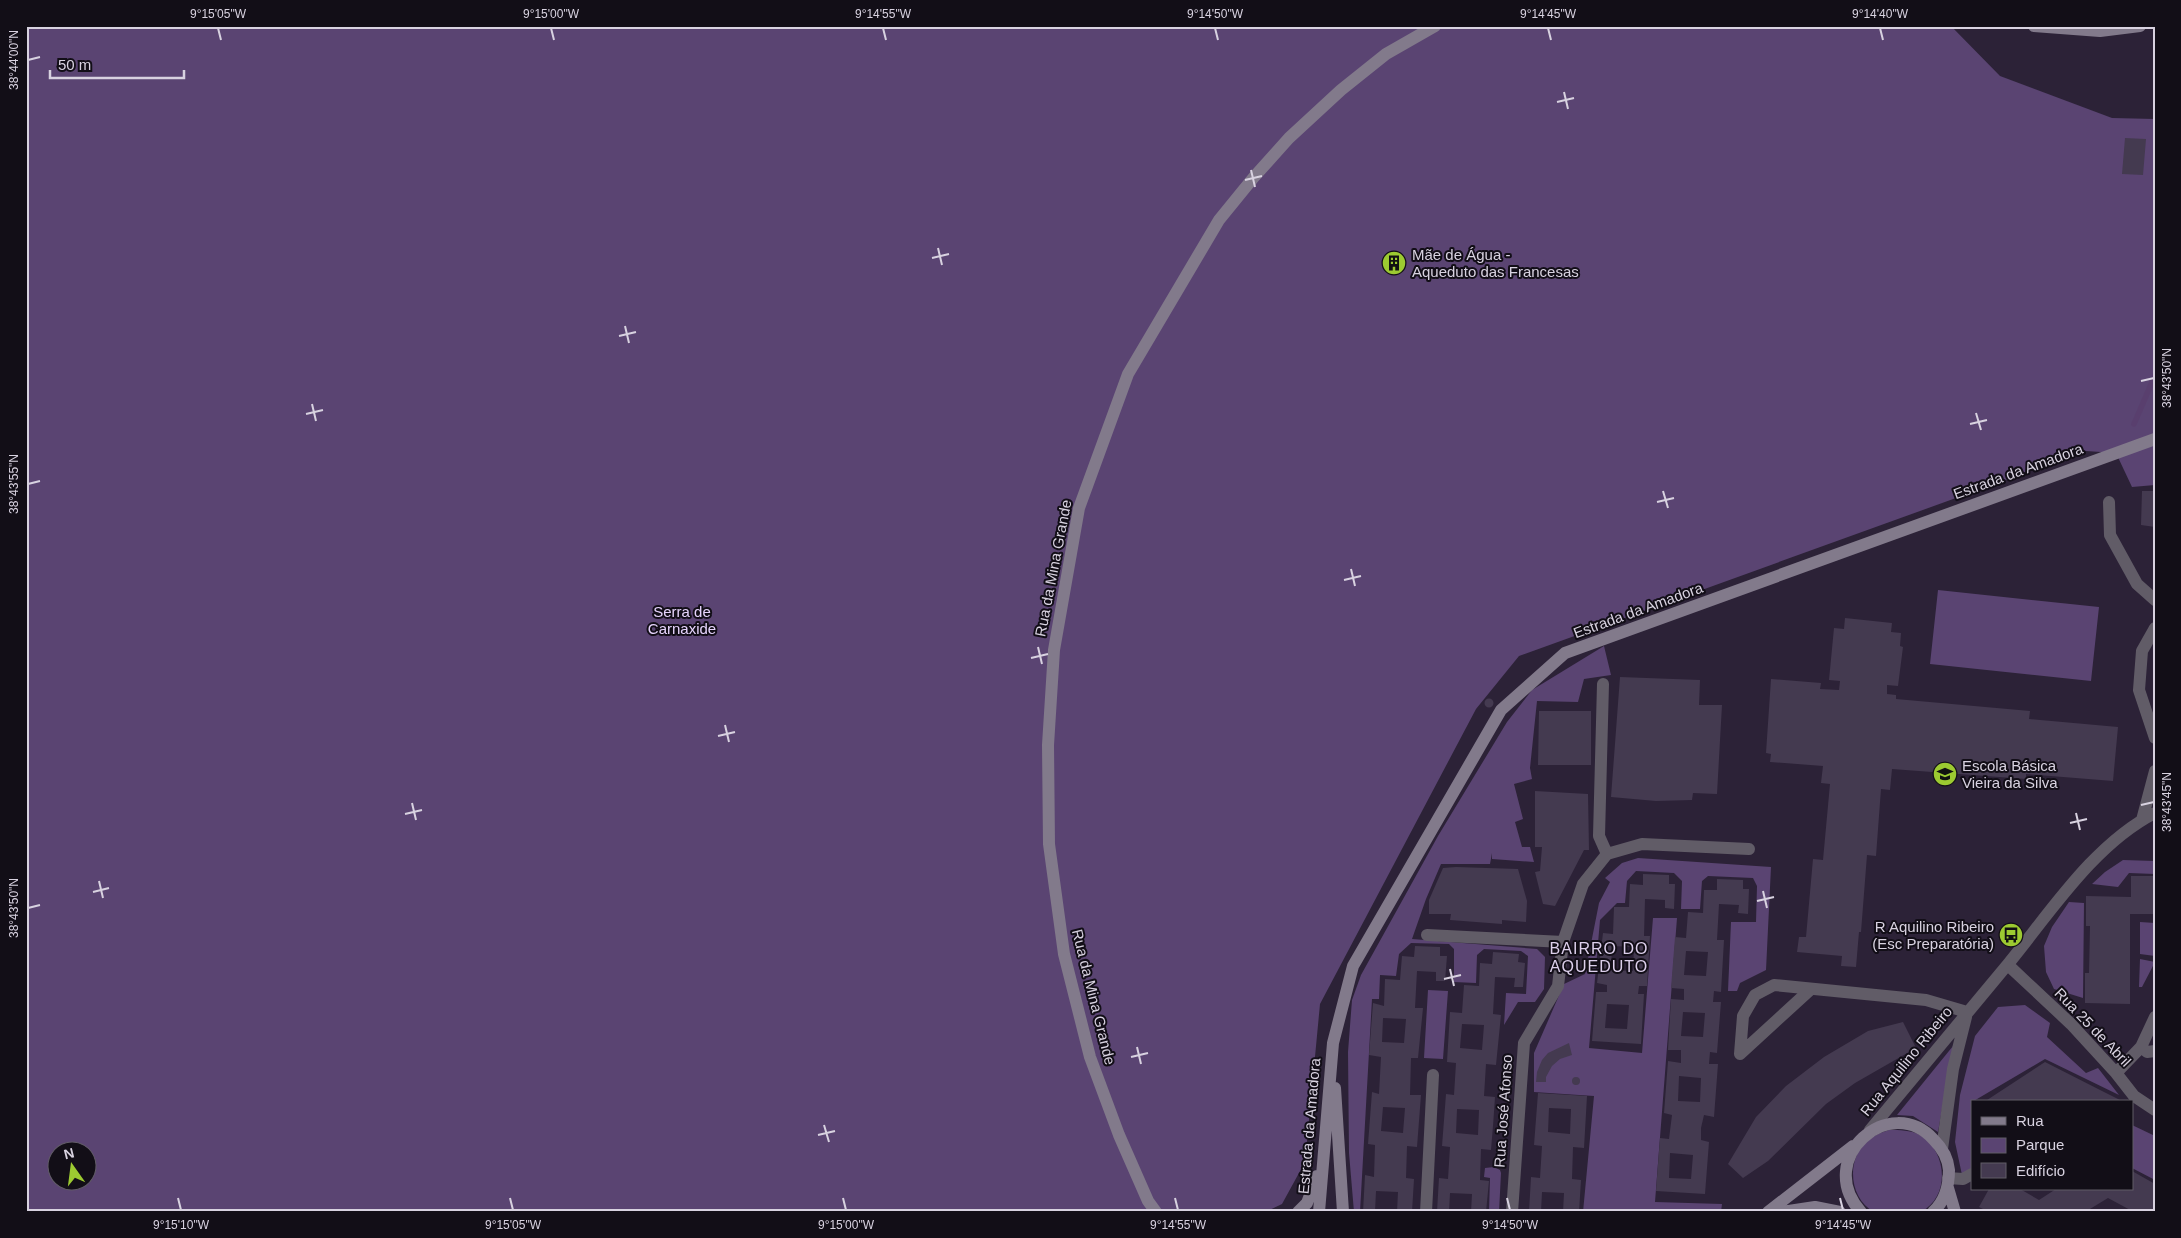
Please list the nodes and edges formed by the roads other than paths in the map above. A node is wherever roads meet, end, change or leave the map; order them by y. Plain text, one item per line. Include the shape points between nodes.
1 (1435, 26) edge
2 (2034, 26) edge
3 (2140, 26) edge
4 (2155, 439) edge
5 (2109, 502) dead end
6 (2155, 600) edge
7 (2155, 628) edge
8 (1603, 684) dead end
9 (2155, 738) edge
10 (2155, 771) edge
11 (2155, 813) edge
12 (2142, 820) junction
13 (1749, 849) dead end
14 (1607, 854) junction
15 (1427, 935) dead end
16 (1563, 942) junction
17 (2008, 964) junction
18 (1811, 989) junction
19 (1967, 1012) junction
20 (2155, 1017) edge
21 (1332, 1043) junction
22 (2141, 1047) junction
23 (2155, 1051) edge
24 (2116, 1073) junction
25 (1433, 1075) dead end
26 (2155, 1110) edge
27 (1870, 1130) junction
28 (1855, 1144) junction
29 (1942, 1149) junction
30 (1323, 1162) junction
31 (1971, 1175) edge
32 (1948, 1183) junction
33 (1152, 1206) edge
34 (1162, 1212) edge
35 (1298, 1212) edge
36 (1319, 1212) edge
37 (1343, 1212) edge
38 (1426, 1212) edge
39 (1512, 1212) edge
40 (1768, 1212) edge
41 (1782, 1212) edge
42 (1840, 1212) edge
43 (1861, 1212) edge
44 (1933, 1212) edge
45 (1955, 1212) edge

1 - 33 street, Rua da Mina Grande via 1386,54 1341,90 1289,138 1219,220 1128,374 1079,508 1054,650 1048,744 1050,844 1064,954 1090,1057 1119,1135
2 - 3 street via 2100,30
4 - 21 street, Estrada da Amadora via 1565,653 1501,710 1353,966
5 - 6 street via 2110,535 2137,584
7 - 9 street via 2142,651 2139,690
8 - 14 street via 1599,836
10 - 12 street
11 - 12 street, Rua Aquilino Ribeiro
12 - 17 street, Rua Aquilino Ribeiro via 2099,856
13 - 14 street via 1642,844
14 - 16 street, Rua José Afonso via 1583,884
15 - 16 street
16 - 39 street, Rua José Afonso via 1558,986 1524,1043
17 - 19 street, Rua Aquilino Ribeiro
17 - 24 street, Rua 25 de Abril via 2071,1024
18 - 18 street via 1774,985 1755,995 1743,1016 1740,1054
18 - 19 street via 1926,1000
19 - 27 street, Rua Aquilino Ribeiro
19 - 29 street, Rua Aquilino Ribeiro via 1953,1069
20 - 22 street
21 - 30 street, Estrada da Amadora
21 - 37 street, Estrada da Amadora
22 - 23 street via 2147,1052
22 - 24 street
24 - 26 street, Rua 25 de Abril via 2134,1096
25 - 38 street
27 - 28 street
27 - 29 street via 1889,1124 1910,1124 1928,1133
28 - 40 street
28 - 43 street via 1846,1162 1845,1182 1852,1202
29 - 32 street via 1949,1168
30 - 35 street via 1307,1203
30 - 36 street, Estrada da Amadora
31 - 32 street
32 - 44 street via 1939,1206
32 - 45 street
33 - 34 street, Rua da Mina Grande
41 - 42 street via 1815,1207

